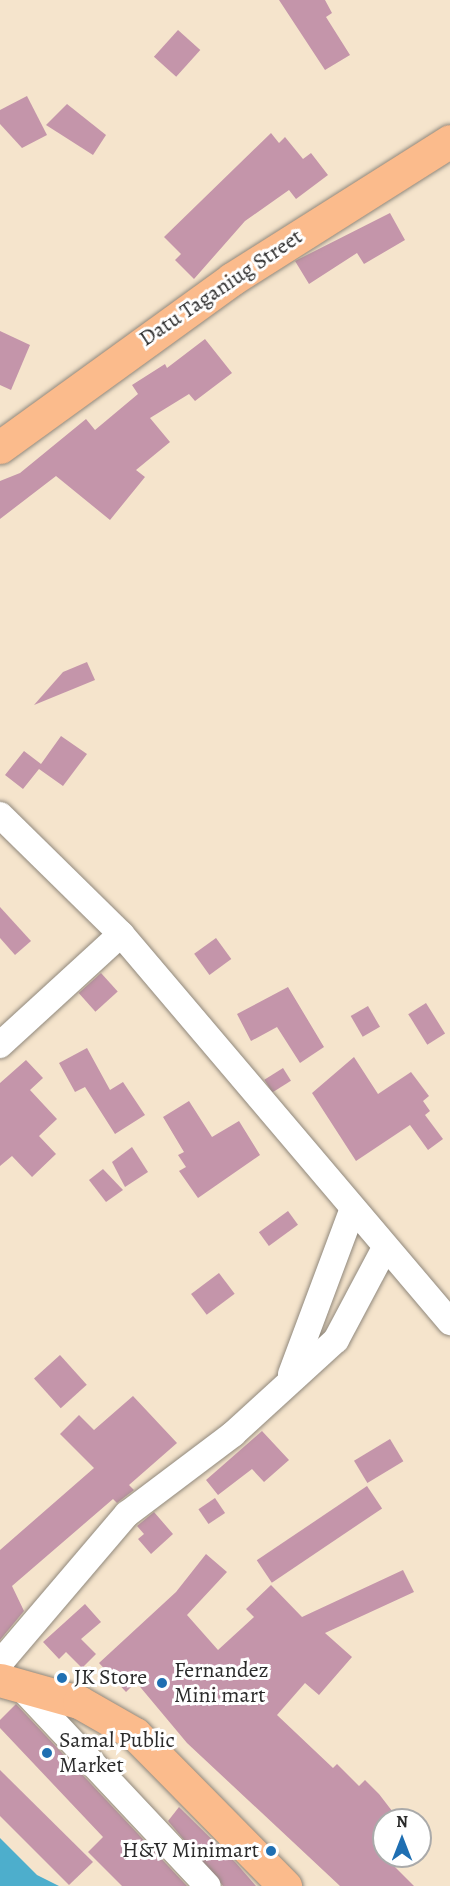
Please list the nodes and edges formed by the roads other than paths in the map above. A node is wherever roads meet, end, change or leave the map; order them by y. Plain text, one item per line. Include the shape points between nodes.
1 (450, 141) edge
2 (0, 447) edge
3 (0, 815) edge
4 (121, 934) junction
5 (0, 1045) edge
6 (352, 1211) junction
7 (385, 1248) junction
8 (450, 1322) edge
9 (290, 1377) junction
10 (6, 1675) edge
11 (208, 1886) edge
12 (285, 1886) edge

1 - 2 main road, Datu Taganiug Street via 232,279
3 - 4 street
4 - 5 street
4 - 6 street
6 - 7 street
6 - 9 street via 309,1339
7 - 8 street
7 - 9 street via 336,1340
9 - 10 street via 233,1434 127,1514
10 - 11 street
10 - 12 main road via 79,1702 135,1734

